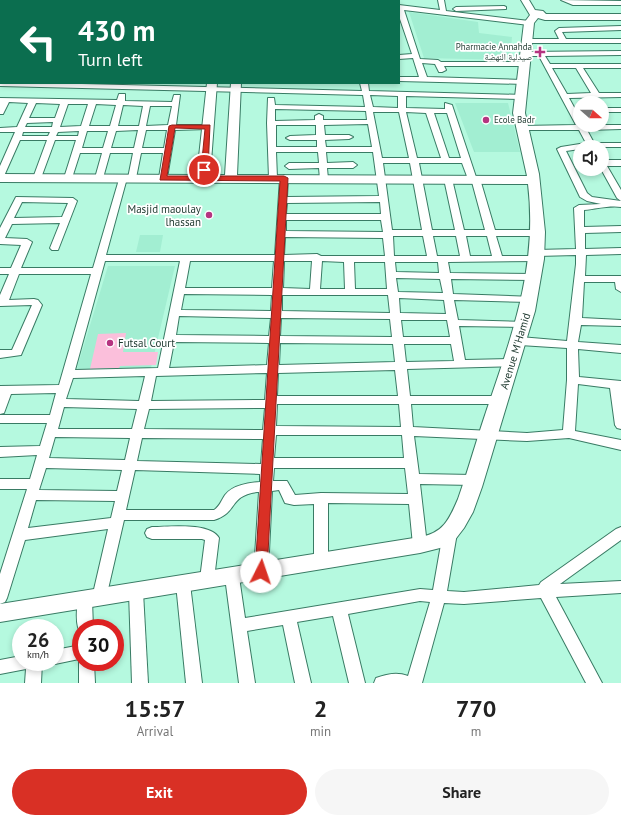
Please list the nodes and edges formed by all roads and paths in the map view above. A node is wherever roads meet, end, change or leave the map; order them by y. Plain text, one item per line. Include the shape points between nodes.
1 (49, 0) edge
2 (94, 0) edge
3 (441, 0) edge
4 (500, 0) edge
5 (525, 0) edge
6 (531, 0) edge
7 (564, 0) edge
8 (621, 3) edge
9 (400, 7) edge
10 (504, 8) junction
11 (443, 11) junction
12 (621, 13) edge
13 (621, 16) edge
14 (535, 17) junction
15 (511, 21) junction
16 (621, 28) edge
17 (400, 33) edge
18 (408, 33) junction
19 (564, 41) junction
20 (621, 41) edge
21 (621, 53) edge
22 (530, 54) junction
23 (400, 57) edge
24 (416, 59) junction
25 (440, 64) junction
26 (547, 66) junction
27 (578, 66) junction
28 (621, 66) edge
29 (400, 79) edge
30 (424, 80) junction
31 (446, 80) junction
32 (468, 81) junction
33 (522, 82) junction
34 (0, 84) edge
35 (364, 84) edge
36 (125, 85) edge
37 (179, 85) edge
38 (212, 86) edge
39 (236, 86) edge
40 (271, 87) edge
41 (366, 93) junction
42 (402, 93) junction
43 (444, 95) junction
44 (596, 95) junction
45 (621, 95) edge
46 (474, 96) junction
47 (564, 96) junction
48 (521, 97) junction
49 (3, 100) edge
50 (32, 101) junction
51 (64, 101) junction
52 (93, 102) junction
53 (120, 102) junction
54 (147, 103) junction
55 (176, 104) junction
56 (272, 107) junction
57 (573, 107) edge
58 (318, 108) junction
59 (369, 109) junction
60 (402, 110) junction
61 (429, 110) junction
62 (609, 110) edge
63 (621, 110) edge
64 (450, 111) junction
65 (0, 112) edge
66 (57, 120) junction
67 (24, 121) junction
68 (319, 122) junction
69 (371, 122) junction
70 (272, 123) junction
71 (172, 126) junction
72 (113, 127) junction
73 (143, 127) junction
74 (208, 127) junction
75 (609, 127) edge
76 (621, 127) edge
77 (84, 128) junction
78 (522, 128) junction
79 (573, 128) edge
80 (20, 129) junction
81 (54, 129) junction
82 (0, 130) edge
83 (349, 137) dead end
84 (16, 138) junction
85 (50, 138) junction
86 (82, 138) junction
87 (290, 138) dead end
88 (321, 138) junction
89 (609, 145) edge
90 (621, 145) edge
91 (573, 147) edge
92 (377, 149) junction
93 (139, 150) junction
94 (168, 150) junction
95 (272, 150) junction
96 (321, 150) junction
97 (78, 151) junction
98 (108, 151) junction
99 (414, 160) junction
100 (446, 160) junction
101 (465, 160) junction
102 (379, 161) junction
103 (621, 163) edge
104 (609, 164) edge
105 (323, 165) junction
106 (353, 165) dead end
107 (289, 166) dead end
108 (573, 176) edge
109 (573, 176) edge
110 (609, 176) edge
111 (0, 177) edge
112 (37, 178) junction
113 (68, 178) junction
114 (99, 178) junction
115 (127, 178) junction
116 (163, 178) junction
117 (203, 178) junction
118 (231, 178) junction
119 (278, 178) junction
120 (324, 179) junction
121 (382, 179) junction
122 (418, 179) junction
123 (448, 179) junction
124 (474, 179) junction
125 (533, 180) junction
126 (621, 198) edge
127 (283, 200) junction
128 (384, 200) junction
129 (616, 204) edge
130 (282, 217) junction
131 (386, 217) junction
132 (65, 220) junction
133 (8, 221) junction
134 (579, 230) junction
135 (621, 230) edge
136 (427, 233) junction
137 (459, 233) junction
138 (490, 233) junction
139 (281, 234) junction
140 (389, 234) junction
141 (538, 234) junction
142 (0, 240) edge
143 (55, 248) dead end
144 (621, 251) edge
145 (580, 252) junction
146 (536, 256) junction
147 (186, 257) junction
148 (280, 257) junction
149 (100, 258) junction
150 (317, 258) junction
151 (349, 258) junction
152 (390, 258) junction
153 (437, 258) junction
154 (466, 258) junction
155 (498, 259) junction
156 (15, 270) junction
157 (0, 271) edge
158 (97, 271) junction
159 (392, 275) junction
160 (444, 276) junction
161 (534, 277) junction
162 (580, 279) junction
163 (620, 283) edge
164 (178, 291) junction
165 (277, 291) junction
166 (315, 291) junction
167 (350, 292) junction
168 (394, 293) junction
169 (448, 297) junction
170 (530, 299) junction
171 (1, 303) edge
172 (174, 313) junction
173 (276, 314) junction
174 (396, 317) junction
175 (452, 320) junction
176 (576, 321) junction
177 (621, 323) edge
178 (524, 324) junction
179 (169, 338) junction
180 (275, 339) junction
181 (398, 340) junction
182 (520, 340) junction
183 (456, 341) junction
184 (572, 345) junction
185 (621, 350) edge
186 (0, 354) edge
187 (513, 363) junction
188 (460, 364) junction
189 (402, 366) junction
190 (273, 368) junction
191 (157, 372) junction
192 (68, 374) junction
193 (573, 380) junction
194 (618, 385) edge
195 (63, 389) junction
196 (3, 390) edge
197 (405, 399) junction
198 (500, 400) junction
199 (272, 402) junction
200 (59, 403) junction
201 (143, 405) junction
202 (0, 410) edge
203 (0, 419) edge
204 (54, 419) junction
205 (621, 425) edge
206 (408, 431) junction
207 (270, 432) junction
208 (50, 433) junction
209 (137, 434) junction
210 (569, 434) junction
211 (487, 435) junction
212 (621, 444) edge
213 (45, 450) junction
214 (0, 452) edge
215 (41, 463) junction
216 (411, 463) junction
217 (130, 464) junction
218 (268, 466) junction
219 (413, 479) junction
220 (473, 480) junction
221 (0, 484) edge
222 (267, 486) junction
223 (34, 490) junction
224 (123, 496) junction
225 (321, 498) junction
226 (414, 499) junction
227 (118, 519) junction
228 (152, 533) dead end
229 (450, 533) junction
230 (621, 533) edge
231 (19, 535) junction
232 (420, 545) junction
233 (321, 563) junction
234 (261, 572) junction
235 (232, 577) junction
236 (207, 580) junction
237 (183, 584) junction
238 (621, 587) edge
239 (545, 591) junction
240 (136, 592) junction
241 (439, 595) junction
242 (0, 598) edge
243 (92, 599) junction
244 (339, 609) junction
245 (0, 613) edge
246 (289, 618) junction
247 (87, 619) edge
248 (239, 626) junction
249 (12, 665) edge
250 (0, 667) edge
251 (34, 671) edge
252 (86, 671) edge
253 (33, 683) edge
254 (87, 683) edge
255 (140, 683) edge
256 (194, 683) edge
257 (247, 683) edge
258 (303, 683) edge
259 (357, 683) edge
260 (382, 683) edge
261 (408, 683) edge
262 (414, 683) edge
263 (594, 683) edge

1 - 2 street
3 - 11 street
4 - 10 street
5 - 14 street
6 - 14 street via 536,10
7 - 8 street via 573,3
9 - 11 street
9 - 18 street
10 - 11 street
10 - 15 street
11 - 15 street
12 - 14 street
13 - 14 street
14 - 15 street
14 - 22 street, Avenue M'Hamid
16 - 19 street via 560,30 558,31
17 - 18 street
18 - 24 street
19 - 20 street
19 - 22 street
21 - 22 street
22 - 25 street
22 - 26 street
22 - 33 street, Avenue M'Hamid
23 - 24 street
24 - 25 street via 436,61
24 - 30 street
25 - 31 street
26 - 27 street
26 - 47 street
27 - 28 street
27 - 44 street
29 - 30 street
30 - 31 street
31 - 32 street
32 - 33 street
32 - 46 street
33 - 48 street, Avenue M'Hamid
34 - 36 street
35 - 41 street
36 - 37 street
36 - 53 street
37 - 38 street
37 - 55 street
38 - 39 street
38 - 74 street
39 - 40 street
39 - 118 street
40 - 41 street
40 - 56 street
41 - 42 street
41 - 59 street
42 - 43 street
42 - 60 street
43 - 46 street
43 - 64 street
44 - 45 street
44 - 47 street
46 - 48 street
47 - 57 street
48 - 78 street, Avenue M'Hamid
49 - 50 street
49 - 65 street
50 - 51 street
50 - 67 street
51 - 52 street
51 - 66 street
52 - 53 street
52 - 77 street
53 - 54 street
53 - 72 street
54 - 55 street
54 - 73 street
55 - 71 street
56 - 58 street
56 - 70 street
58 - 59 street
58 - 68 street
59 - 60 street
59 - 69 street
60 - 61 street
60 - 99 street
61 - 64 street
61 - 100 street
62 - 63 street
64 - 101 street
66 - 67 street
66 - 81 street
67 - 80 street
68 - 69 street
68 - 70 street
68 - 88 street
69 - 92 street
70 - 95 street
71 - 73 street
71 - 74 street
71 - 94 street
72 - 73 street
72 - 77 street
72 - 98 street
73 - 93 street
74 - 117 street
75 - 76 street
77 - 81 street
77 - 86 street
78 - 79 street
78 - 125 street, Avenue M'Hamid
80 - 81 street
80 - 82 street
80 - 84 street
81 - 85 street
83 - 88 street
84 - 85 street
84 - 111 street
85 - 86 street
85 - 112 street
86 - 97 street
87 - 88 street
88 - 96 street
89 - 90 street
91 - 108 street via 561,149
92 - 96 street
92 - 102 street
93 - 94 street
93 - 98 street
93 - 115 street
94 - 116 street
95 - 96 street
95 - 119 street
96 - 105 street
97 - 98 street
97 - 113 street
98 - 114 street
99 - 100 street
99 - 102 street
99 - 122 street
100 - 101 street
101 - 124 street
102 - 121 street
103 - 104 street
105 - 106 street
105 - 107 street
105 - 120 street
109 - 129 street via 583,196
110 - 126 street
111 - 112 street
112 - 113 street
113 - 114 street
114 - 115 street
115 - 116 street
115 - 149 street
116 - 117 street
117 - 118 street
118 - 119 street
119 - 120 street
119 - 127 street
120 - 121 street
121 - 122 street
121 - 128 street
122 - 123 street
122 - 136 street
123 - 124 street
123 - 137 street
124 - 125 street
124 - 138 street
125 - 141 street, Avenue M'Hamid via 538,211
127 - 128 street
127 - 130 street
128 - 131 street
129 - 134 street via 580,207
130 - 131 street
130 - 139 street
131 - 140 street
132 - 133 street
132 - 133 street via 73,201 19,199
132 - 143 street
133 - 142 street
134 - 135 street
134 - 145 street
136 - 137 street
136 - 140 street
136 - 153 street
137 - 138 street
137 - 154 street
138 - 141 street
138 - 155 street
139 - 140 street
139 - 148 street
140 - 152 street
141 - 146 street, Avenue M'Hamid
142 - 156 street via 27,242
144 - 145 street
145 - 146 street
145 - 162 street
146 - 155 street
146 - 161 street, Avenue M'Hamid
147 - 148 street
147 - 149 street
147 - 164 street
148 - 150 street
148 - 165 street
149 - 158 street
150 - 151 street
150 - 166 street
151 - 152 street
151 - 167 street
152 - 153 street
152 - 159 street
153 - 154 street
153 - 160 street
154 - 155 street
156 - 157 street
156 - 158 street
156 - 171 street
158 - 192 street
159 - 160 street
159 - 168 street
160 - 161 street
160 - 169 street
161 - 170 street, Avenue M'Hamid
162 - 163 street
162 - 176 street
164 - 165 street
164 - 172 street
165 - 166 street
165 - 173 street
166 - 167 street
167 - 168 street
168 - 169 street
168 - 174 street
169 - 170 street
169 - 175 street
170 - 178 street, Avenue M'Hamid
171 - 186 street via 34,302 37,305 17,352
172 - 173 street
172 - 179 street
173 - 174 street
173 - 180 street
174 - 175 street
174 - 181 street
175 - 178 street
175 - 183 street
176 - 177 street
176 - 184 street
178 - 182 street, Avenue M'Hamid
179 - 180 street
179 - 191 street
180 - 181 street
180 - 190 street
181 - 183 street
181 - 189 street
182 - 184 street
182 - 187 street, Avenue M'Hamid
183 - 188 street
184 - 185 street
184 - 193 street
187 - 188 street
187 - 198 street, Avenue M'Hamid
188 - 189 street
189 - 190 street
189 - 197 street
190 - 191 street
190 - 199 street
191 - 192 street
191 - 201 street
192 - 195 street
193 - 194 street
193 - 210 street
194 - 205 street
195 - 196 street
195 - 200 street
196 - 202 street
197 - 198 street
197 - 199 street
197 - 206 street
198 - 211 street, Avenue M'Hamid
199 - 201 street
199 - 207 street
200 - 201 street
200 - 204 street
201 - 209 street
203 - 204 street
204 - 208 street
206 - 207 street
206 - 211 street
206 - 216 street
207 - 209 street
207 - 218 street
208 - 209 street
208 - 213 street
209 - 217 street
210 - 211 street via 527,437
210 - 212 street
211 - 220 street, Avenue M'Hamid
213 - 214 street
213 - 215 street
215 - 217 street
215 - 223 street
216 - 218 street
216 - 219 street
217 - 218 street
217 - 224 street
218 - 222 street
219 - 220 street
219 - 226 street
220 - 229 street, Avenue M'Hamid via 464,508
221 - 223 street
222 - 225 street via 285,486 288,496 294,500
222 - 227 street via 235,492 225,510 214,515
222 - 234 street
223 - 224 street
223 - 231 street
224 - 227 street
225 - 226 street
225 - 233 street
226 - 232 street
227 - 231 street
227 - 243 street
228 - 236 street via 205,533 212,538
229 - 232 street via 440,540
229 - 241 street, Avenue M'Hamid
230 - 239 street via 546,586
231 - 242 street
232 - 233 street
233 - 234 street
234 - 235 street
235 - 236 street
235 - 248 street
236 - 237 street
237 - 240 street
237 - 256 street
238 - 239 street
239 - 241 street via 464,598
239 - 263 street
240 - 243 street
240 - 255 street
241 - 244 street via 420,595
241 - 262 street, Avenue M'Hamid
243 - 245 street
243 - 247 street
244 - 246 street
244 - 259 street
246 - 248 street
246 - 258 street
248 - 257 street
249 - 250 street
251 - 253 street
252 - 254 street
260 - 261 street via 398,680

